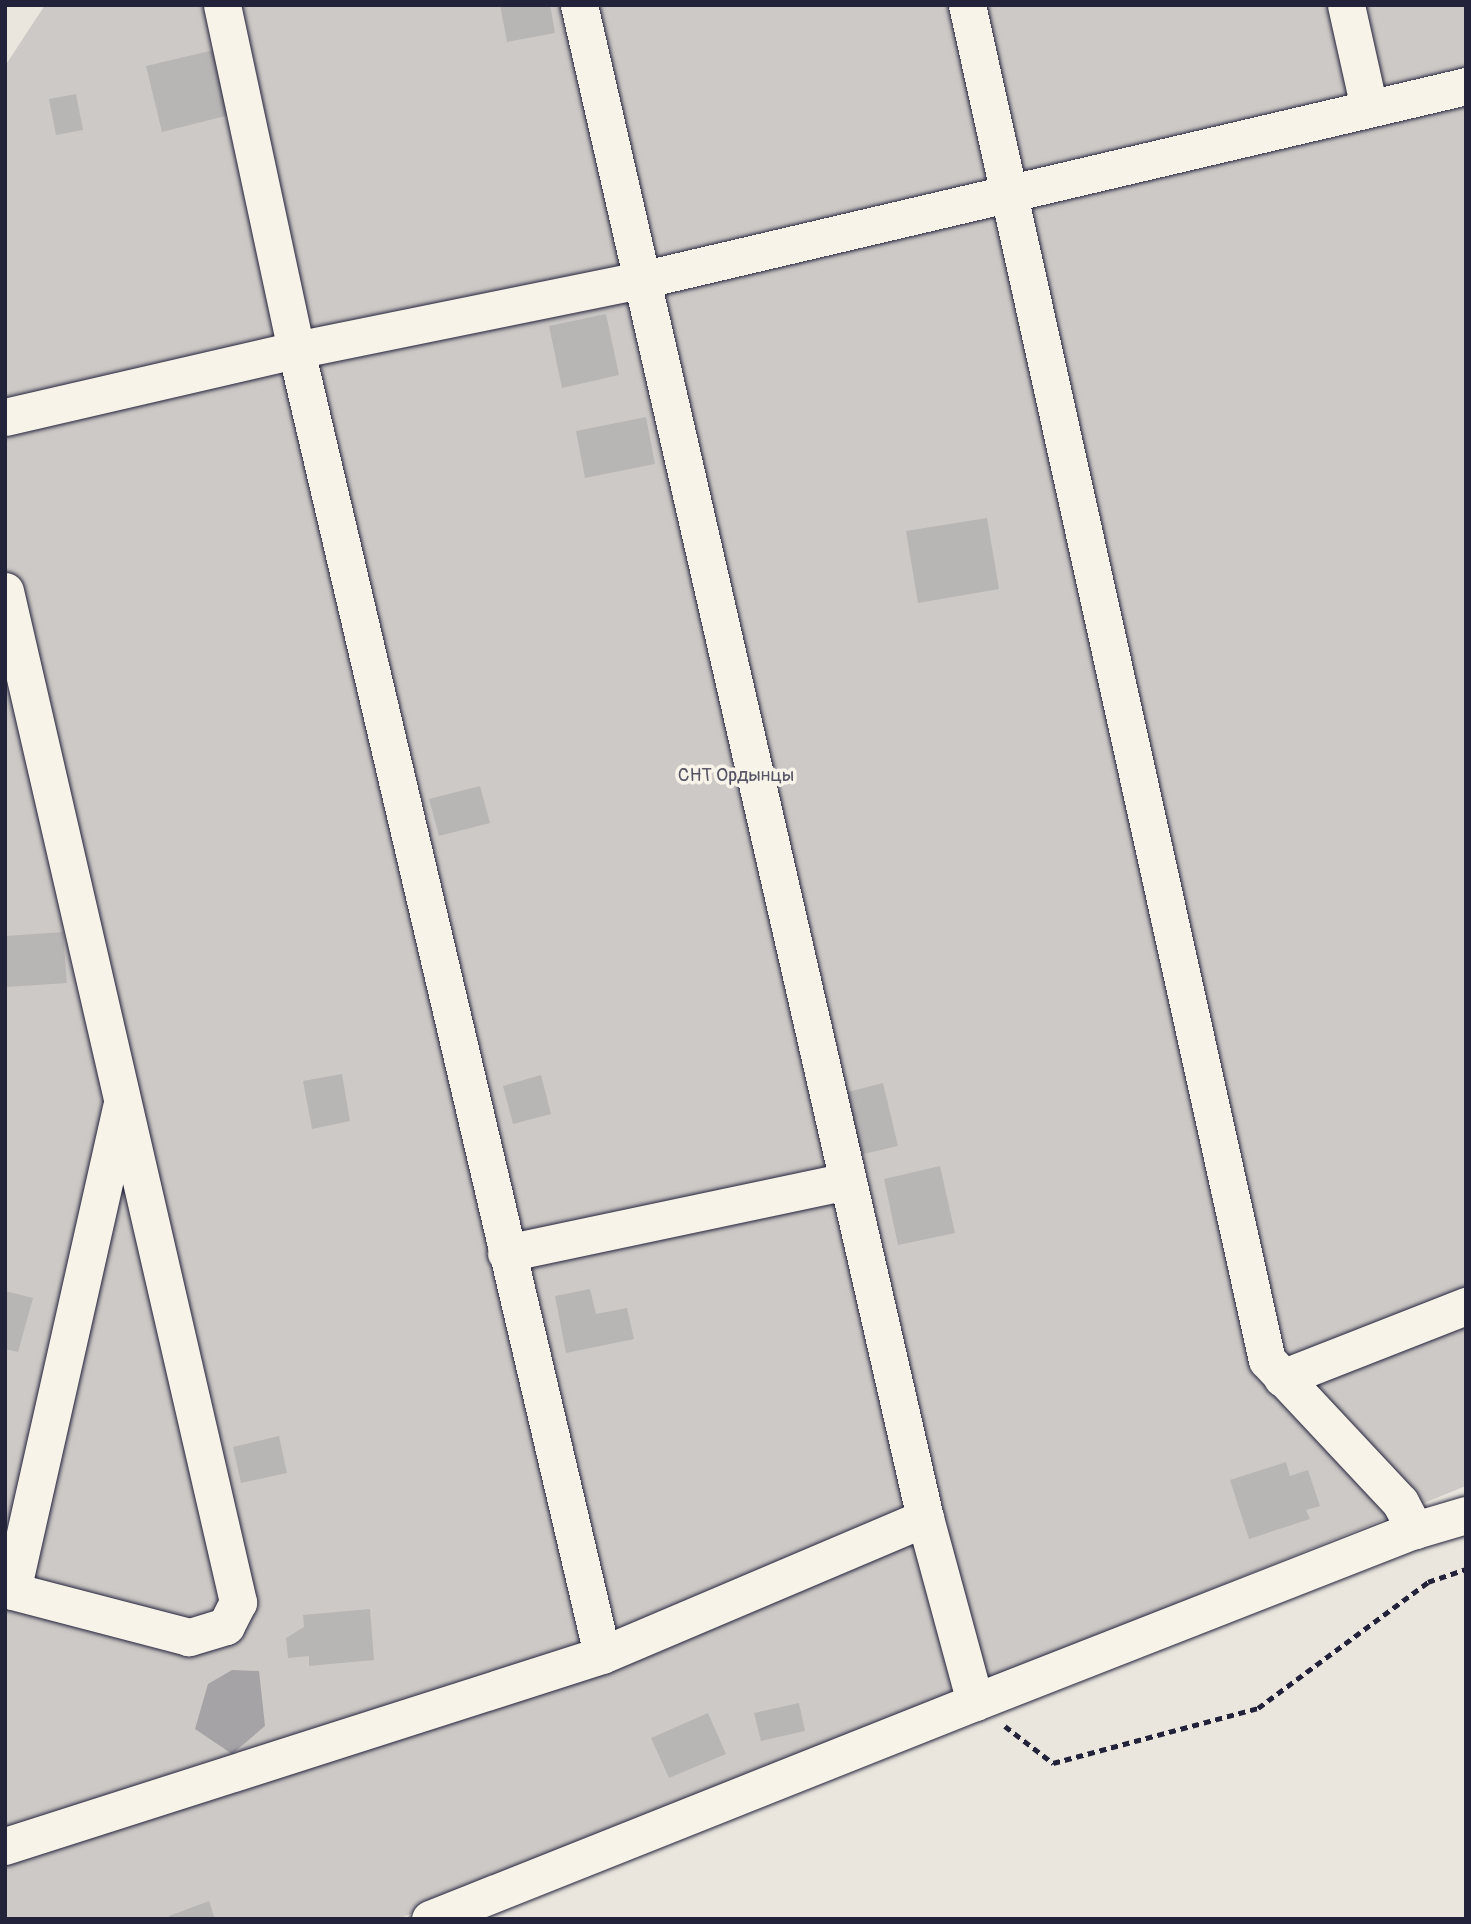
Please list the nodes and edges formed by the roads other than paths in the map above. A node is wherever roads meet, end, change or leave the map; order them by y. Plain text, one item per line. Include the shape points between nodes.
1 (222, 5) edge
2 (579, 5) edge
3 (967, 5) edge
4 (1346, 5) edge
5 (1466, 86) edge
6 (1369, 108) junction
7 (1009, 191) junction
8 (640, 280) junction
9 (296, 350) junction
10 (5, 417) edge
11 (5, 591) edge
12 (123, 1096) junction
13 (848, 1181) junction
14 (506, 1253) junction
15 (1466, 1307) edge
16 (1283, 1378) junction
17 (1466, 1515) edge
18 (925, 1518) junction
19 (1415, 1530) junction
20 (8, 1590) edge
21 (602, 1655) junction
22 (975, 1702) junction
23 (5, 1846) edge
24 (430, 1919) edge

1 - 9 street
2 - 8 street
3 - 7 street
4 - 6 street
5 - 6 street
6 - 7 street
7 - 8 street
7 - 16 street via 1267,1360
8 - 9 street
8 - 13 street
9 - 10 street
9 - 14 street
11 - 12 street
12 - 20 street
12 - 20 street via 238,1602 226,1626 189,1637
13 - 14 street
13 - 18 street
14 - 21 street
15 - 16 street
16 - 19 street via 1400,1502
17 - 19 street
18 - 21 street
18 - 22 street
19 - 22 street
21 - 23 street
22 - 24 street

